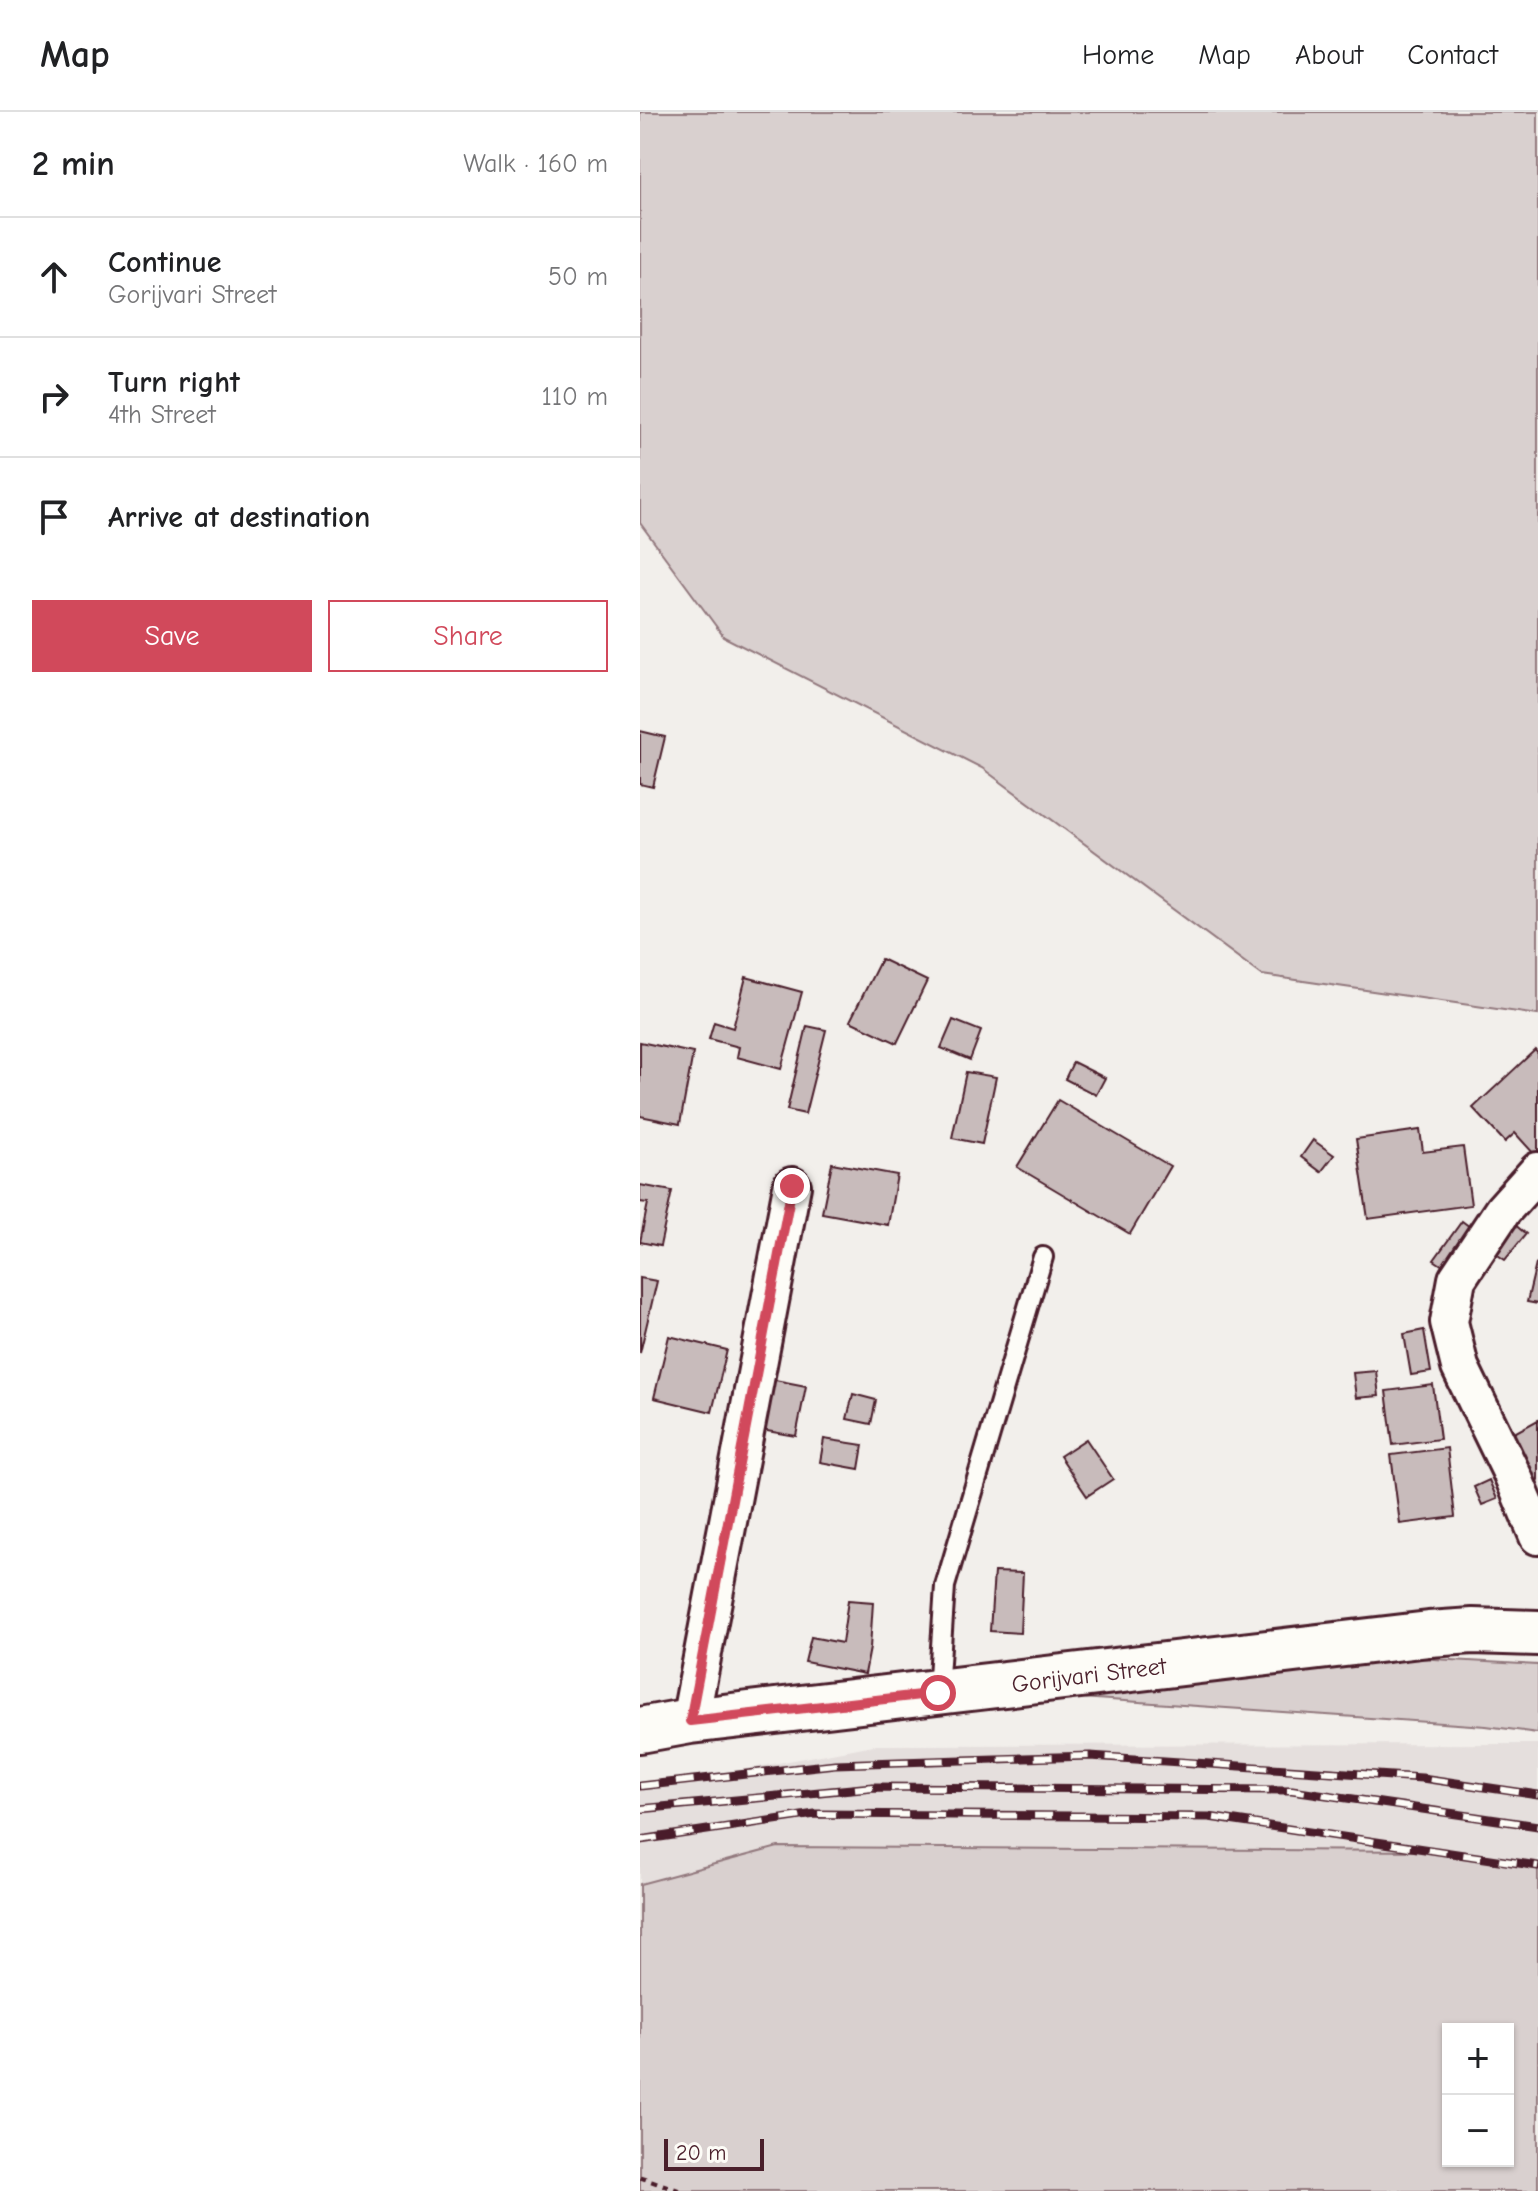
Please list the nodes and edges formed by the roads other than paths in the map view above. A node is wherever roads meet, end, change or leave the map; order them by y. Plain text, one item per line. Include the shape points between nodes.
1 (1538, 1171) edge
2 (792, 1186) dead end
3 (1043, 1257) dead end
4 (1538, 1536) edge
5 (1538, 1633) edge
6 (938, 1693) junction
7 (690, 1721) junction
8 (640, 1730) edge

1 - 4 street via 1503,1210 1457,1279 1449,1322 1460,1367
2 - 7 street
3 - 6 lane via 945,1586
5 - 6 main road, Gorijvari Street via 1429,1634
6 - 7 main road, Gorijvari Street
7 - 8 main road, Gorijvari Street

